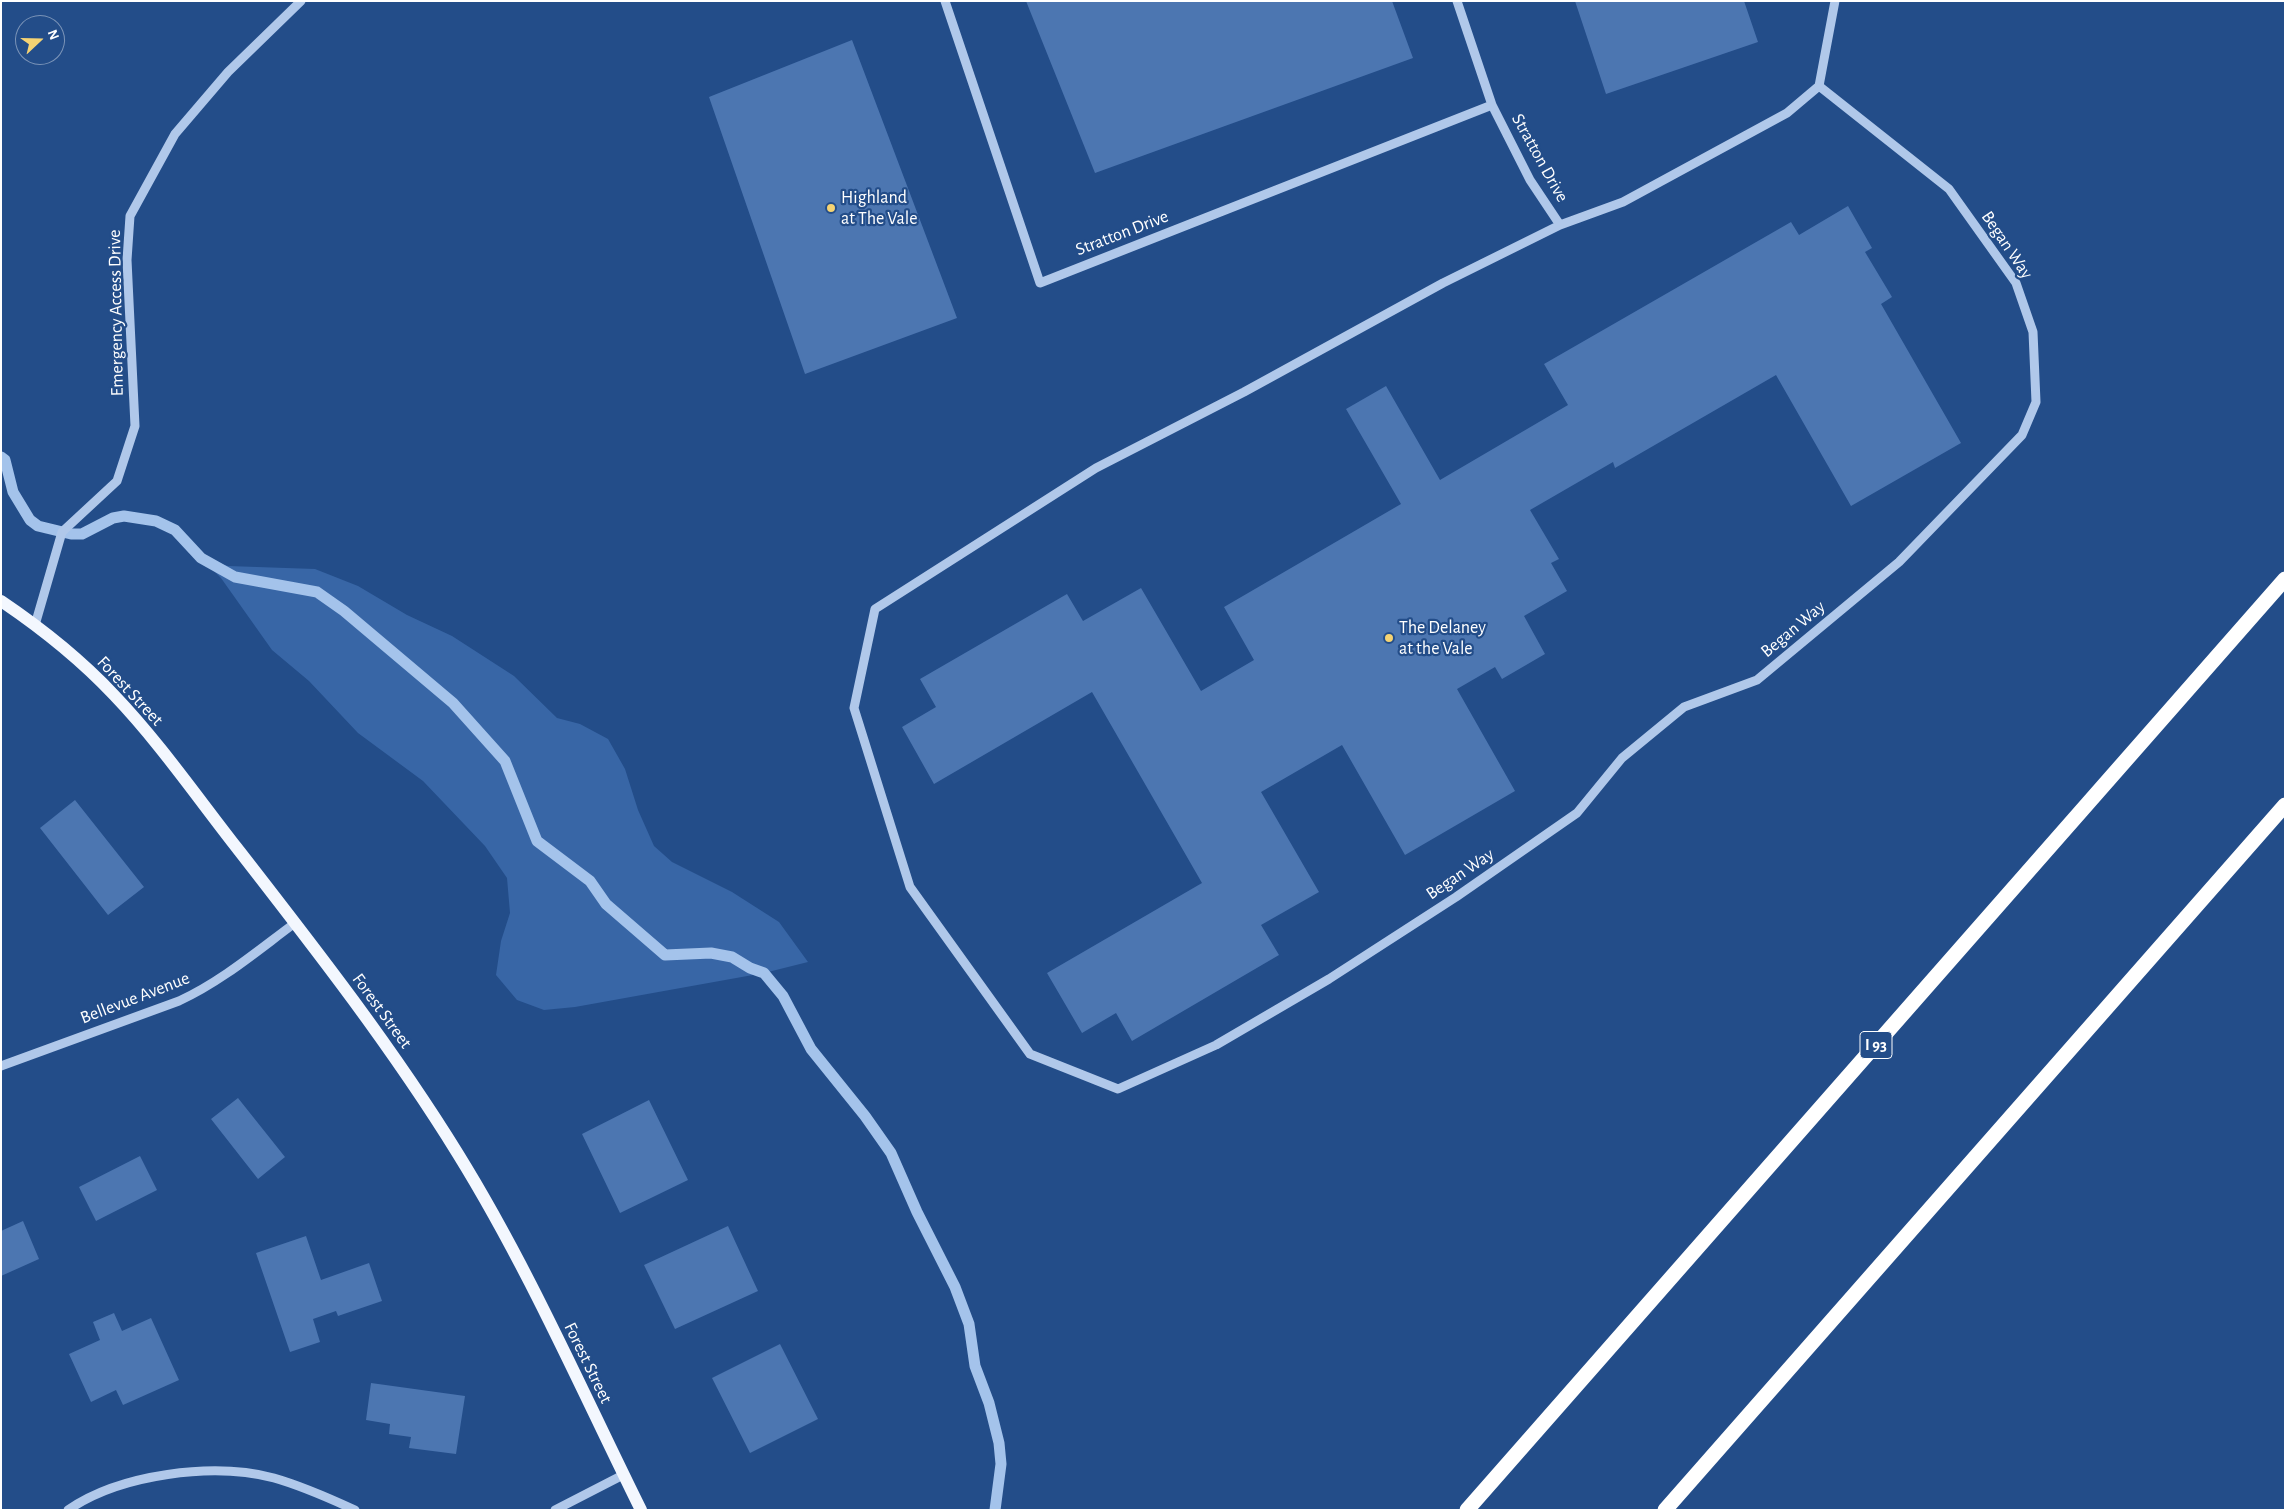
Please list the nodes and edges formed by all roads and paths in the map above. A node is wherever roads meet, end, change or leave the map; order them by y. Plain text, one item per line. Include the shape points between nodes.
1 (301, 1) edge
2 (945, 1) edge
3 (1457, 1) edge
4 (1835, 1) edge
5 (1820, 86) junction
6 (1492, 106) junction
7 (1560, 225) junction
8 (2285, 579) edge
9 (1, 601) edge
10 (35, 625) junction
11 (2285, 805) edge
12 (295, 922) junction
13 (1, 1066) edge
14 (623, 1475) junction
15 (68, 1510) edge
16 (355, 1510) edge
17 (555, 1510) edge
18 (640, 1510) edge
19 (1467, 1510) edge
20 (1665, 1510) edge

1 - 10 street, Emergency Access Drive via 228,72 175,134 130,216 127,260 135,426 117,481 62,532
2 - 6 street, Stratton Drive via 1040,283
3 - 6 street, Stratton Drive
4 - 5 street
5 - 7 street via 1787,113 1623,202
5 - 7 street, Began Way via 1949,189 2016,282 2033,332 2036,402 2022,435 1899,562 1756,680 1684,707 1622,758 1577,813 1329,979 1216,1045 1118,1088 1030,1054 910,887 854,708 876,609 1096,468 1244,392 1443,283
6 - 7 street, Stratton Drive via 1530,180
8 - 19 highway, I 93
9 - 10 main road, Forest Street
10 - 12 main road, Forest Street via 113,694
11 - 20 highway
12 - 13 street, Bellevue Avenue via 221,979 200,991
12 - 14 main road, Forest Street via 413,1085 459,1155 502,1230
14 - 17 street
14 - 18 main road, Forest Street
15 - 16 street via 80,1501 156,1477 228,1471 272,1478 311,1490

